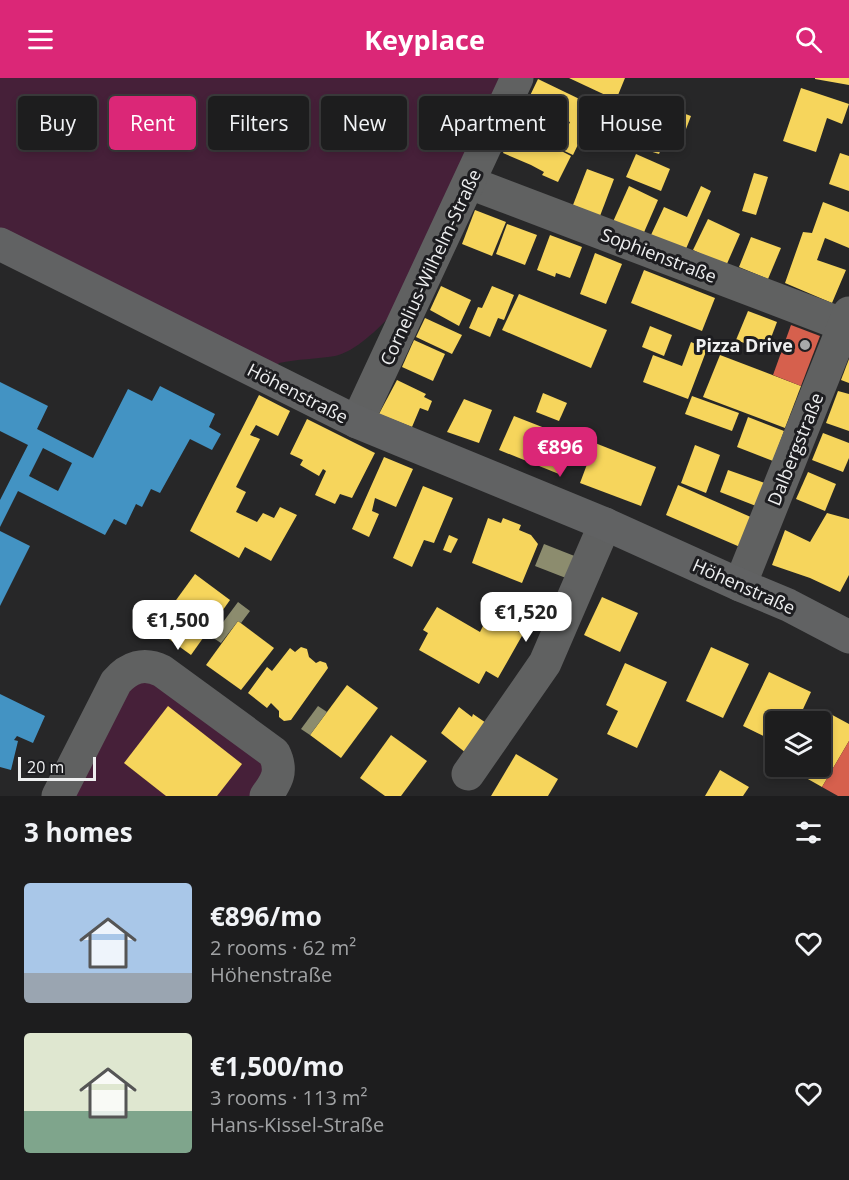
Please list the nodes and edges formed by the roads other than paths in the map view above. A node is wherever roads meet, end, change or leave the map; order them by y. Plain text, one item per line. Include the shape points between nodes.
1 (517, 78) edge
2 (470, 183) junction
3 (0, 244) edge
4 (848, 322) edge
5 (357, 422) junction
6 (605, 524) junction
7 (740, 585) junction
8 (849, 637) edge
9 (468, 774) dead end
10 (58, 796) edge
11 (266, 796) edge

1 - 2 street, Cornelius-Wilhelm-Straße
2 - 4 street, Sophienstraße
2 - 5 street, Cornelius-Wilhelm-Straße
3 - 5 main road, Höhenstraße
4 - 7 street, Dalbergstraße
5 - 6 main road, Höhenstraße
6 - 7 main road, Höhenstraße
6 - 9 street via 545,663
7 - 8 main road, Höhenstraße
10 - 11 street via 116,682 129,670 146,666 162,671 274,753 278,777

